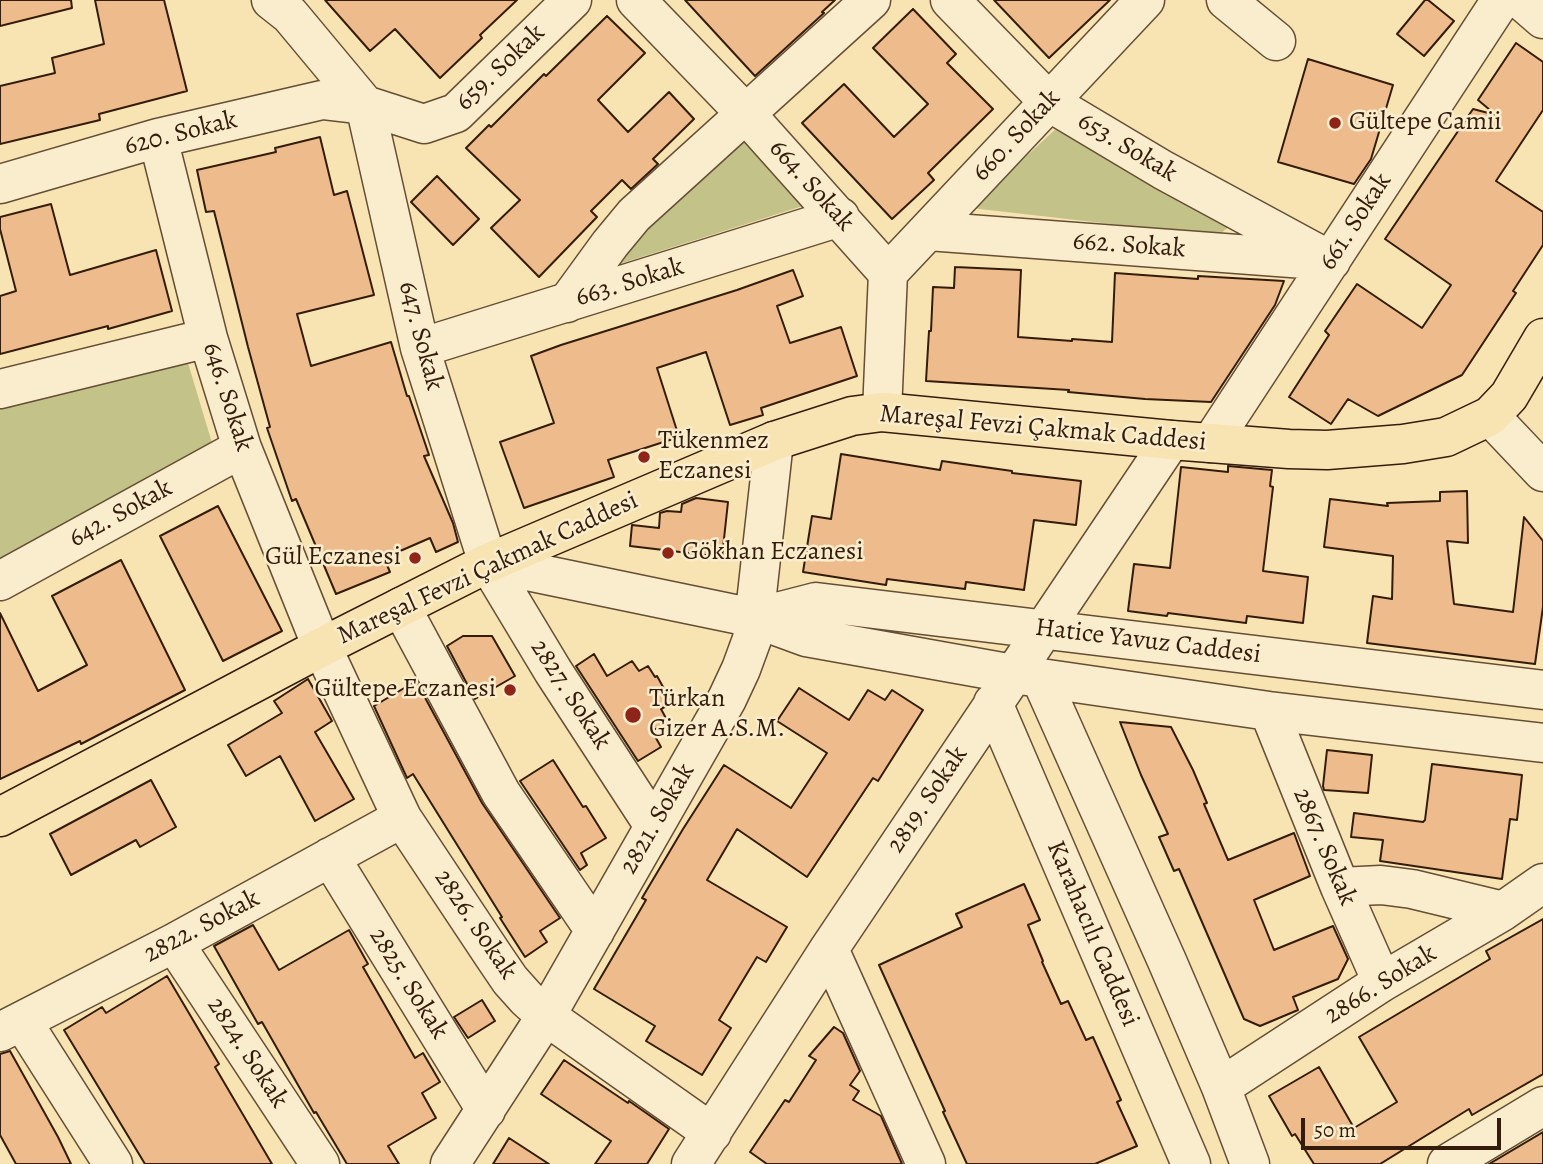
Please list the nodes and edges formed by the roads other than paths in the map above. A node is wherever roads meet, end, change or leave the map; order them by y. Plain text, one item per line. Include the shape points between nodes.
1 (572, 0) edge
2 (636, 0) edge
3 (871, 0) edge
4 (950, 0) edge
5 (1145, 0) edge
6 (1226, 0) edge
7 (1501, 0) edge
8 (1521, 0) edge
9 (289, 5) edge
10 (1543, 19) edge
11 (1276, 41) dead end
12 (1049, 102) junction
13 (365, 105) junction
14 (746, 114) junction
15 (424, 124) joint
16 (158, 138) junction
17 (0, 184) edge
18 (840, 217) junction
19 (928, 231) junction
20 (1331, 261) junction
21 (888, 273) junction
22 (567, 303) junction
23 (208, 338) junction
24 (1543, 338) edge
25 (420, 348) junction
26 (0, 389) edge
27 (882, 412) junction
28 (1490, 416) junction
29 (1171, 440) junction
30 (774, 441) junction
31 (1211, 443) junction
32 (242, 448) junction
33 (1541, 469) edge
34 (488, 563) junction
35 (0, 581) edge
36 (401, 607) junction
37 (754, 618) junction
38 (1044, 630) junction
39 (322, 647) junction
40 (1016, 685) junction
41 (1543, 690) edge
42 (1269, 711) junction
43 (1543, 743) edge
44 (0, 817) edge
45 (402, 818) junction
46 (654, 826) junction
47 (330, 857) junction
48 (1543, 883) edge
49 (1340, 887) junction
50 (1503, 911) junction
51 (595, 931) junction
52 (174, 943) junction
53 (829, 949) junction
54 (1382, 982) junction
55 (546, 1016) junction
56 (11, 1026) edge
57 (1221, 1087) junction
58 (1543, 1106) edge
59 (486, 1110) junction
60 (712, 1133) junction
61 (113, 1164) edge
62 (320, 1164) edge
63 (450, 1164) edge
64 (691, 1164) edge
65 (926, 1164) edge
66 (1191, 1164) edge
67 (1250, 1164) edge
68 (1447, 1164) edge

1 - 15 street, 659. Sokak via 456,113
2 - 14 street, 664. Sokak
3 - 14 street
4 - 12 street, 653. Sokak
5 - 12 street, 660. Sokak
6 - 11 street
7 - 20 street, 661. Sokak
8 - 10 street
9 - 13 street
12 - 19 street, 660. Sokak
12 - 20 street, 653. Sokak
13 - 15 street, 620. Sokak
13 - 16 street, 620. Sokak via 322,100
13 - 25 street, 647. Sokak
14 - 18 street, 664. Sokak
14 - 22 street via 634,215
16 - 17 street, 620. Sokak
16 - 23 street, 646. Sokak
18 - 21 street, 664. Sokak
18 - 22 street, 663. Sokak
19 - 20 street, 662. Sokak
19 - 21 street, 660. Sokak
20 - 31 street, 661. Sokak
21 - 27 street
22 - 25 street, 663. Sokak
23 - 26 street
23 - 32 street, 646. Sokak
24 - 28 main road, Mareşal Fevzi Çakmak Caddesi via 1509,396
25 - 34 street, 647. Sokak
27 - 29 main road, Mareşal Fevzi Çakmak Caddesi
27 - 30 main road, Mareşal Fevzi Çakmak Caddesi via 852,416
28 - 31 main road, Mareşal Fevzi Çakmak Caddesi via 1446,437 1403,444 1327,450
28 - 33 street
29 - 31 main road, Mareşal Fevzi Çakmak Caddesi
29 - 38 street, 2819. Sokak
30 - 34 main road, Mareşal Fevzi Çakmak Caddesi
30 - 37 street, 2821. Sokak
32 - 35 street, 642. Sokak
32 - 39 street, 646. Sokak
34 - 36 main road, Mareşal Fevzi Çakmak Caddesi
34 - 37 street
34 - 46 street, 2827. Sokak
36 - 39 main road, Mareşal Fevzi Çakmak Caddesi
36 - 51 street via 501,793
37 - 38 street, Hatice Yavuz Caddesi via 816,602
37 - 40 street via 806,637
37 - 46 street, 2821. Sokak via 752,639 727,699
38 - 40 street, 2819. Sokak
38 - 41 street, Hatice Yavuz Caddesi
39 - 44 main road, Mareşal Fevzi Çakmak Caddesi
39 - 45 street, 2826. Sokak
40 - 42 street
40 - 53 street, 2819. Sokak
40 - 57 street via 1167,961
40 - 66 street, Karahacılı Caddesi
42 - 43 street
42 - 49 street, 2867. Sokak
45 - 47 street, 2822. Sokak
45 - 55 street, 2826. Sokak via 510,980
46 - 51 street, 2821. Sokak
47 - 52 street, 2822. Sokak
47 - 59 street, 2825. Sokak
48 - 50 street, 2866. Sokak
49 - 50 street via 1412,889
49 - 54 street, 2867. Sokak
50 - 54 street, 2866. Sokak
51 - 55 street, 2821. Sokak
52 - 56 street, 2822. Sokak
52 - 62 street, 2824. Sokak
53 - 60 street, 2819. Sokak
53 - 65 street
54 - 57 street, 2866. Sokak
55 - 59 street, 2821. Sokak
55 - 60 street, 2826. Sokak
56 - 61 street
57 - 67 street
58 - 68 street
59 - 63 street, 2821. Sokak
60 - 64 street, 2819. Sokak

